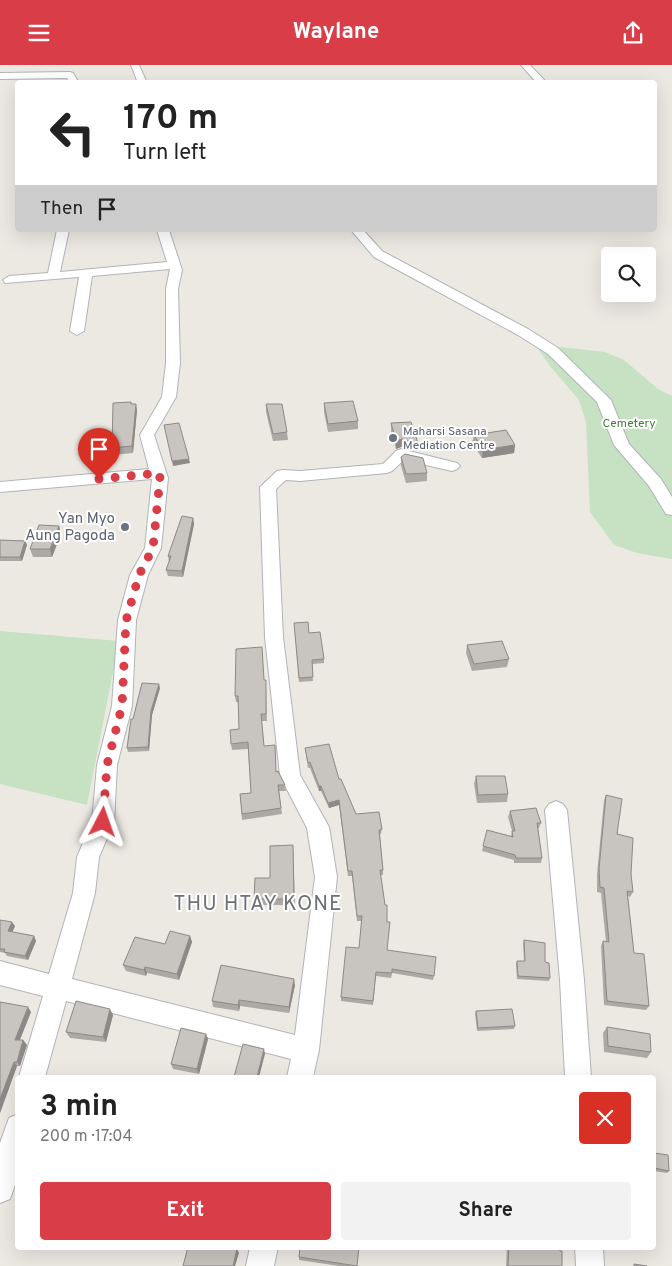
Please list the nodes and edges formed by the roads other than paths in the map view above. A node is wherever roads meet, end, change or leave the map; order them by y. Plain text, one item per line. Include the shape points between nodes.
1 (135, 65) edge
2 (524, 65) edge
3 (0, 76) edge
4 (73, 80) edge
5 (141, 80) edge
6 (539, 80) edge
7 (63, 232) edge
8 (163, 232) edge
9 (359, 232) edge
10 (174, 265) junction
11 (86, 273) junction
12 (52, 276) junction
13 (10, 280) dead end
14 (77, 331) dead end
15 (452, 466) dead end
16 (159, 473) junction
17 (0, 487) edge
18 (672, 510) edge
19 (556, 810) dead end
20 (0, 973) edge
21 (58, 987) junction
22 (306, 1050) junction
23 (33, 1075) edge
24 (300, 1075) edge
25 (578, 1075) edge
26 (15, 1137) edge
27 (0, 1189) edge
28 (263, 1250) edge
29 (589, 1250) edge
30 (260, 1266) edge
31 (590, 1266) edge

1 - 5 street
2 - 6 street
3 - 4 street via 70,75
7 - 12 street
8 - 10 street
9 - 18 street via 378,254 553,351 604,399 622,445 655,483
10 - 11 street
10 - 16 street via 173,363 169,397 147,435
11 - 12 street
11 - 14 street
12 - 13 street
15 - 22 street via 401,454 387,468 284,475 268,487 274,637 290,776 318,827 326,877
16 - 17 street
16 - 21 street via 159,505 153,548 139,575 126,621 122,706 107,765 103,822 88,857 84,893
19 - 25 street
20 - 21 street
21 - 22 street
21 - 23 street
22 - 24 street
26 - 27 street
28 - 30 street
29 - 31 street

